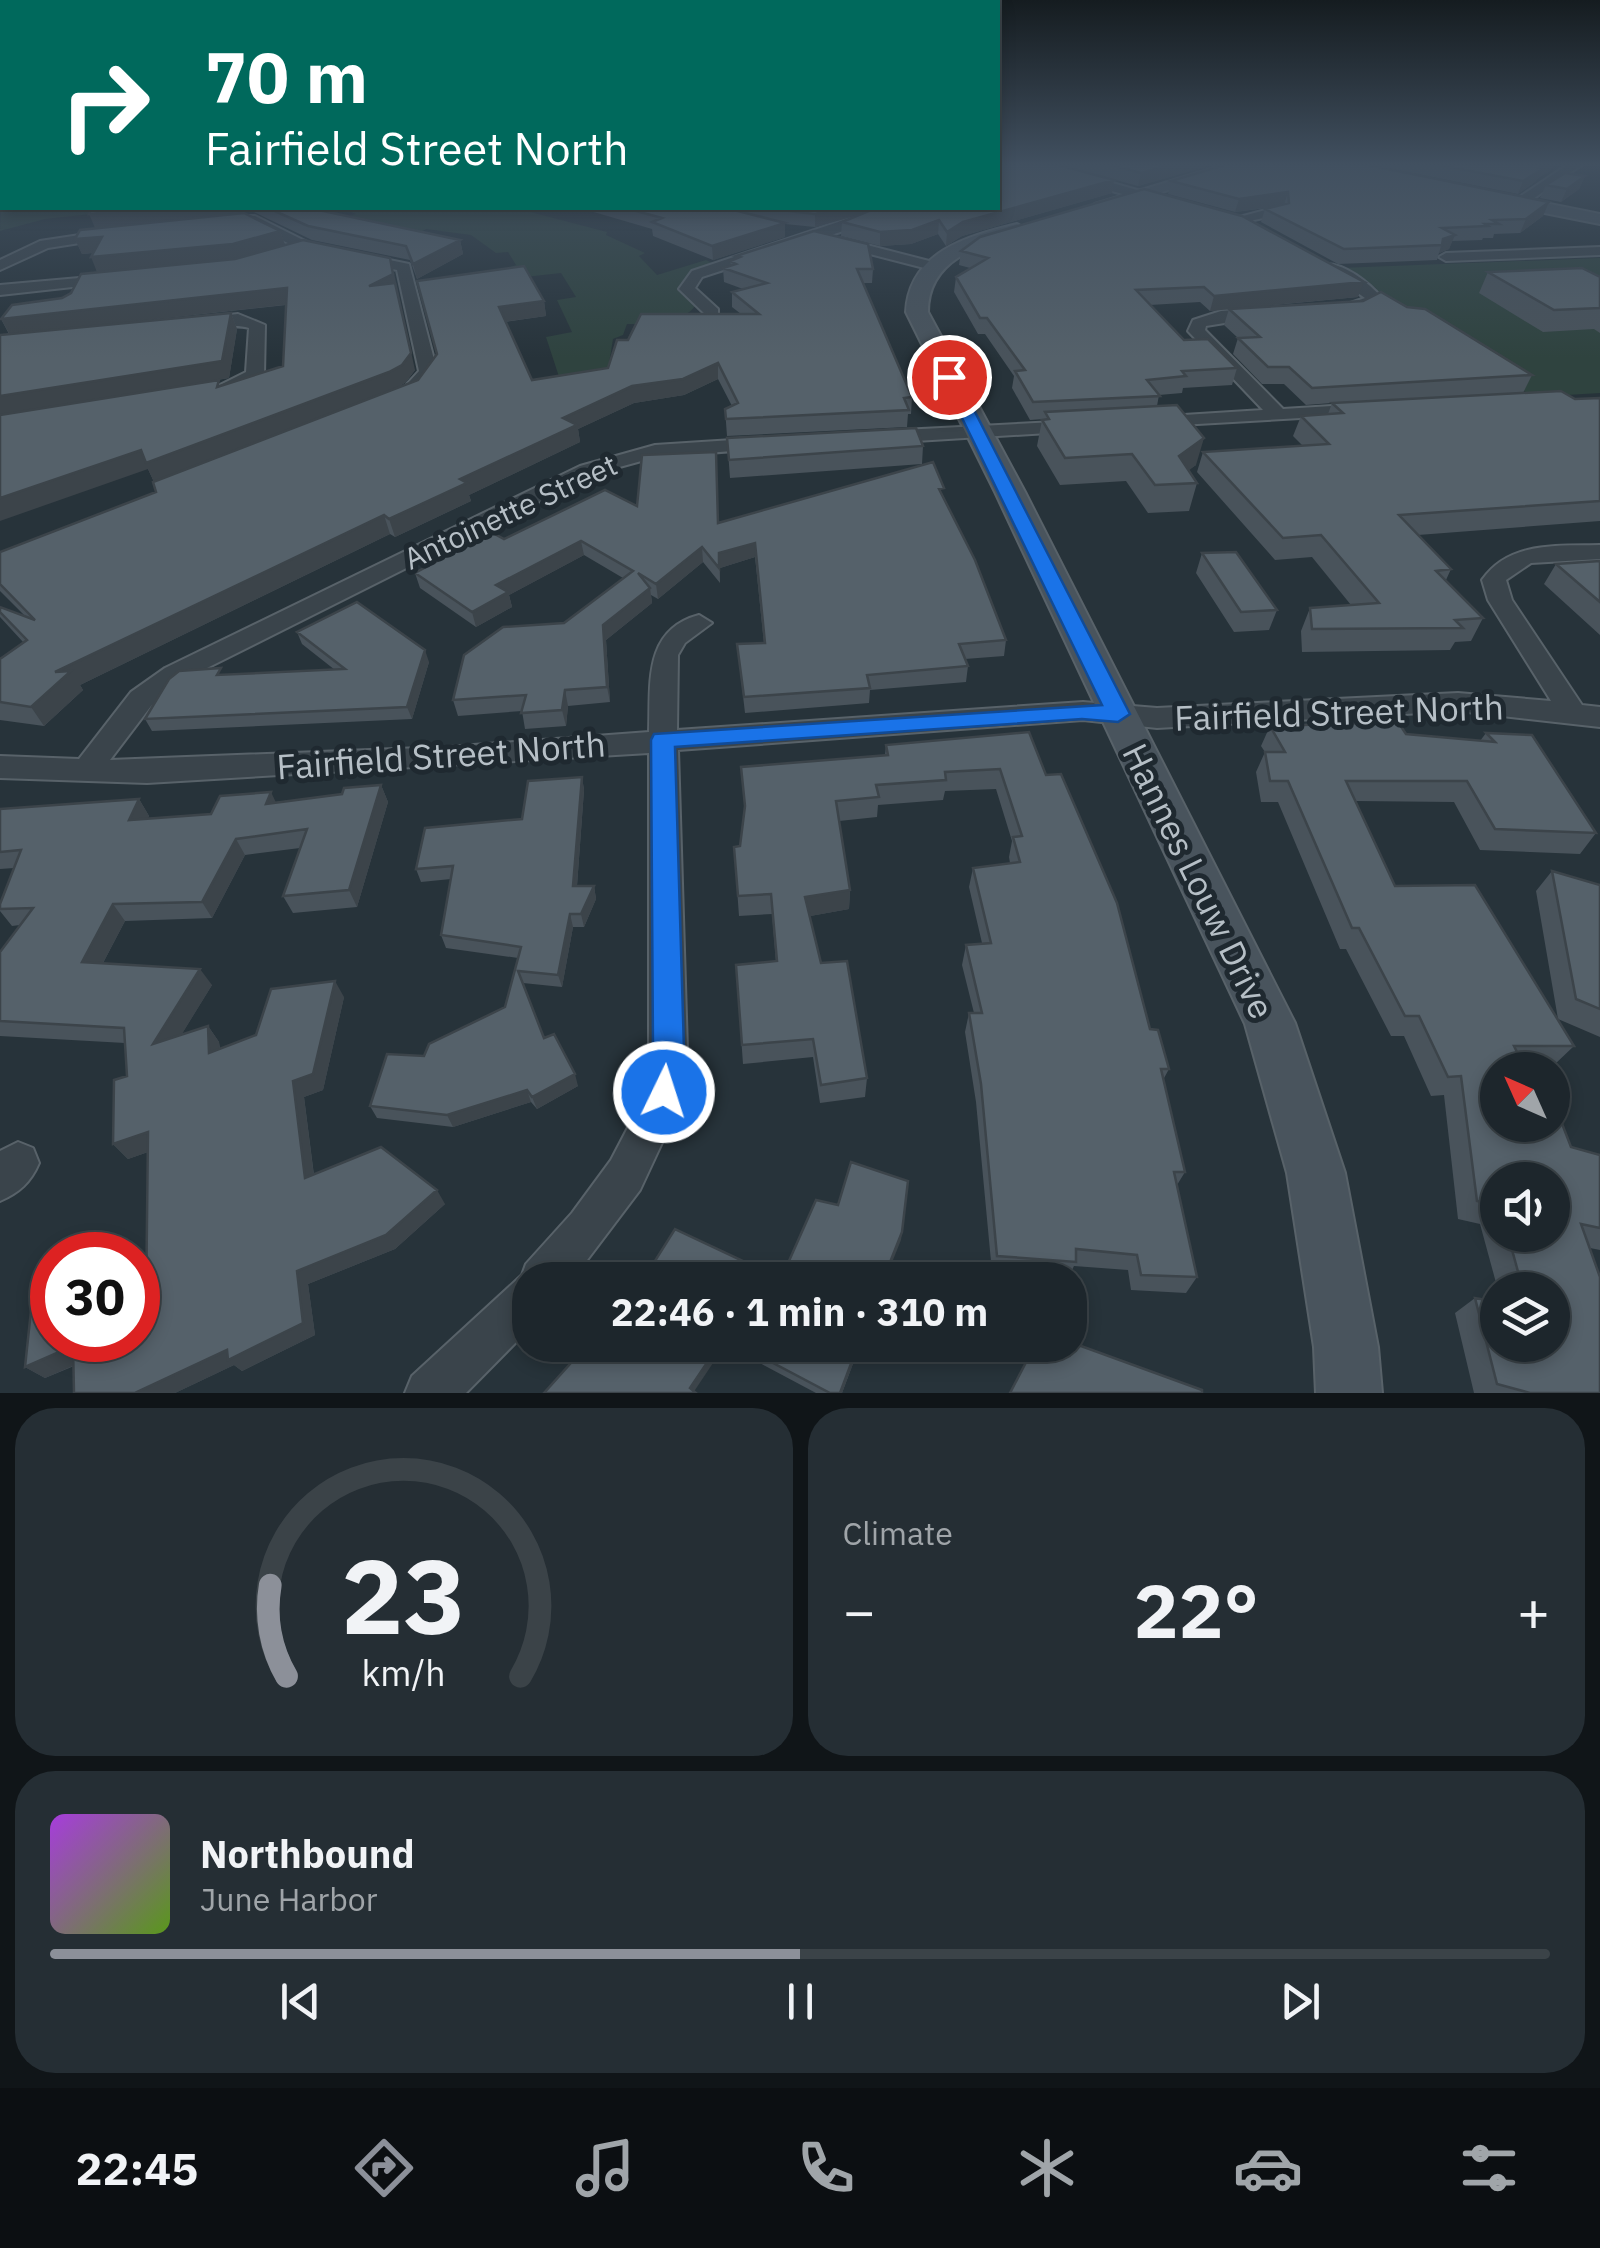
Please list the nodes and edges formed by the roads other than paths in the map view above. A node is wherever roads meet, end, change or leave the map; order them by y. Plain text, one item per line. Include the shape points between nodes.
1 (271, 228) edge
2 (783, 228) edge
3 (837, 228) edge
4 (1022, 228) edge
5 (1253, 228) edge
6 (124, 232) edge
7 (1265, 233) edge
8 (816, 236) junction
9 (308, 247) junction
10 (1600, 251) edge
11 (1307, 255) edge
12 (278, 257) edge
13 (1446, 257) edge
14 (0, 266) edge
15 (932, 266) junction
16 (129, 277) edge
17 (0, 290) edge
18 (1325, 310) edge
19 (712, 312) edge
20 (1287, 312) edge
21 (174, 326) edge
22 (197, 395) edge
23 (387, 404) edge
24 (1390, 409) edge
25 (1278, 415) junction
26 (1123, 424) edge
27 (1088, 426) edge
28 (978, 432) junction
29 (862, 438) edge
30 (786, 442) edge
31 (1600, 552) edge
32 (700, 623) dead end
33 (1118, 714) junction
34 (1586, 715) edge
35 (663, 740) junction
36 (0, 767) edge
37 (86, 771) junction
38 (557, 1262) edge
39 (512, 1313) edge
40 (429, 1393) edge
41 (1349, 1393) edge

1 - 9 street
2 - 8 street
3 - 8 street
4 - 15 street
5 - 7 street
6 - 14 street via 53,242
8 - 15 street
8 - 19 street via 697,274 687,288
9 - 12 street
9 - 23 street via 404,267 428,370 416,389
10 - 13 street
11 - 18 street via 1374,298 1363,307
15 - 28 street, Hannes Louw Drive via 919,287 917,312
16 - 17 street
20 - 25 street via 1221,316 1196,328
21 - 22 street via 238,319 257,325 252,379
24 - 25 street
25 - 26 street
27 - 28 street
28 - 29 street
28 - 33 street, Hannes Louw Drive
30 - 37 street, Antoinette Street via 656,451 587,470 174,674 140,699
31 - 34 street via 1524,558 1504,566 1494,580 1500,600
32 - 35 street via 668,648
33 - 34 street, Fairfield Street North via 1157,718 1458,702
33 - 35 street, Fairfield Street North
33 - 41 street, Hannes Louw Drive via 1270,1024 1320,1191
35 - 37 street, Fairfield Street North via 447,757
35 - 38 street via 664,1092 630,1171
36 - 37 street, Fairfield Street North
39 - 40 street

